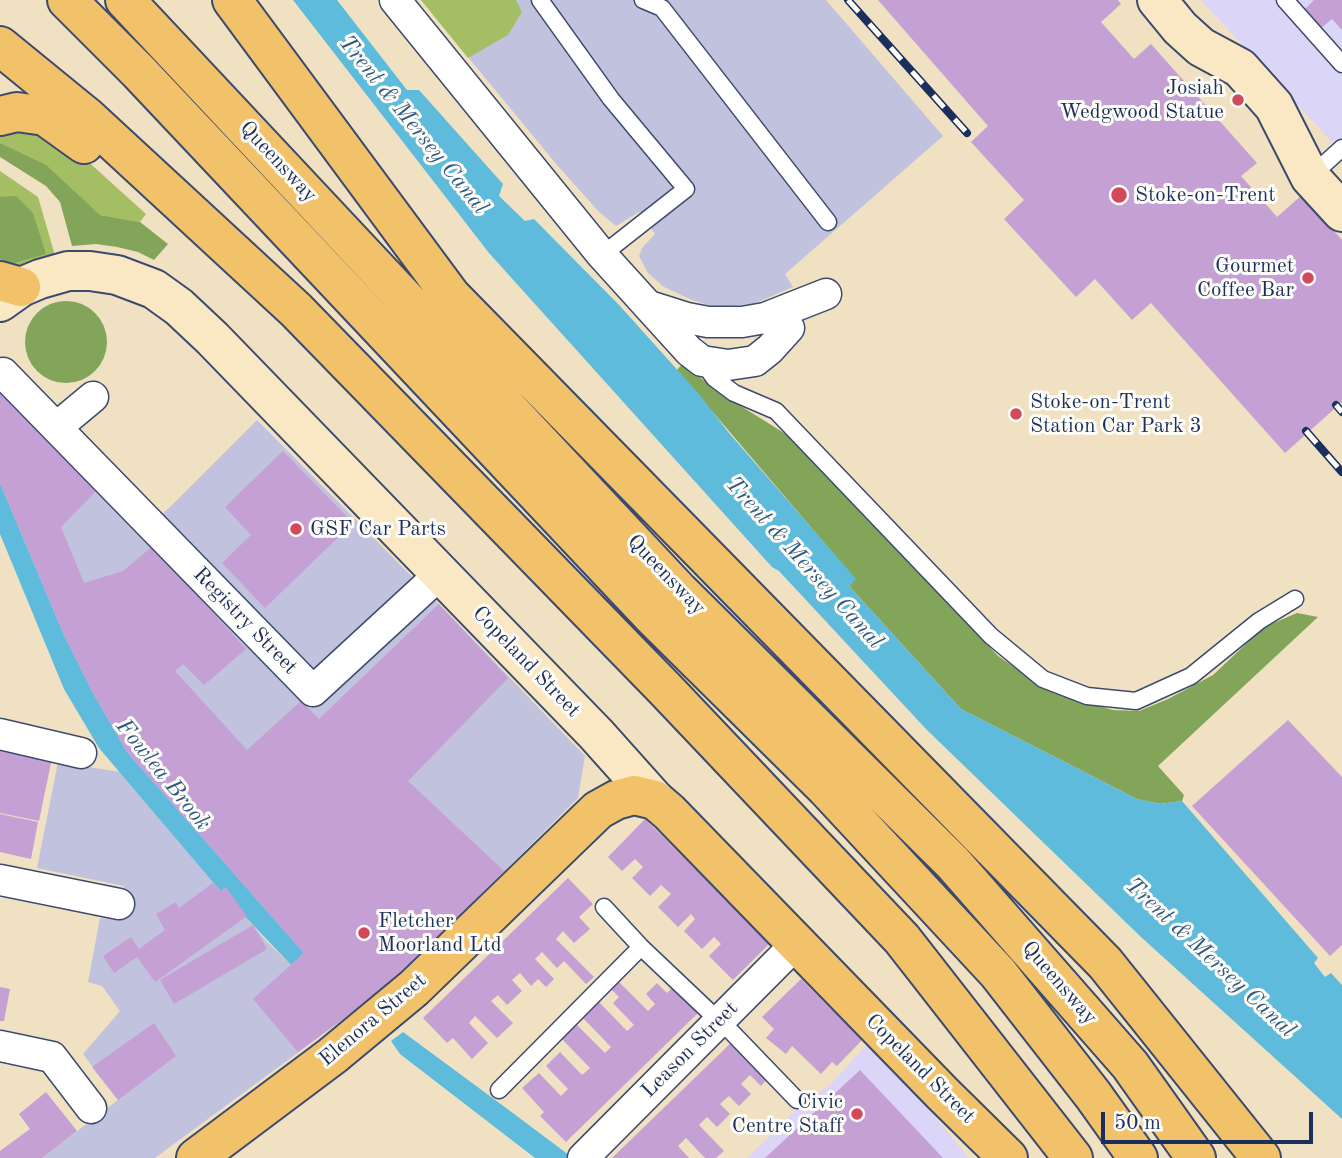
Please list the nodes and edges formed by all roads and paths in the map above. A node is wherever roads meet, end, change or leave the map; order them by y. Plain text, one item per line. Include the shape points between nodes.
1 (67, 0) edge
2 (125, 0) edge
3 (232, 0) edge
4 (395, 0) edge
5 (540, 0) edge
6 (643, 0) edge
7 (1284, 0) edge
8 (1165, 3) edge
9 (662, 4) edge
10 (0, 46) edge
11 (1342, 64) edge
12 (0, 116) edge
13 (1342, 148) edge
14 (1310, 177) junction
15 (1342, 212) edge
16 (828, 222) dead end
17 (233, 251) junction
18 (602, 255) junction
19 (7, 290) edge
20 (826, 295) dead end
21 (649, 305) junction
22 (673, 335) junction
23 (702, 362) junction
24 (2, 371) edge
25 (93, 397) dead end
26 (57, 427) junction
27 (440, 574) junction
28 (1295, 599) dead end
29 (0, 734) edge
30 (596, 734) junction
31 (81, 753) dead end
32 (655, 800) junction
33 (598, 810) junction
34 (0, 880) edge
35 (119, 904) dead end
36 (604, 907) dead end
37 (797, 943) junction
38 (641, 947) junction
39 (1032, 1016) junction
40 (719, 1020) junction
41 (0, 1046) edge
42 (499, 1090) dead end
43 (797, 1100) dead end
44 (91, 1108) dead end
45 (1252, 1150) edge
46 (997, 1155) edge
47 (196, 1158) edge
48 (583, 1158) edge
49 (1073, 1158) edge
50 (1123, 1158) edge
51 (1138, 1158) edge
52 (1196, 1158) edge

1 - 39 main road, Queensway via 652,616 826,788 998,973
2 - 52 main road, Queensway via 679,591 953,863 1130,1065
3 - 45 main road via 451,296 1105,963
4 - 18 street
5 - 18 lane via 611,99 687,189
6 - 9 lane
7 - 11 lane
8 - 14 street via 1201,47 1240,68 1274,106
9 - 16 lane
10 - 17 main road via 87,117
12 - 17 main road via 17,112 45,116 129,183
13 - 14 lane
14 - 15 street
17 - 49 main road via 296,310 902,939
18 - 21 street
19 - 27 street, Copeland Street via 68,271 117,275 153,289 212,338
20 - 21 street via 742,322 687,318
21 - 22 street
22 - 23 street
22 - 23 street via 698,343 739,345 764,341 789,328 755,361
23 - 28 lane via 734,393 776,411 991,636 1043,679 1087,696 1136,701 1191,676 1259,621
24 - 26 street, Registry Street
25 - 26 street
26 - 27 street, Registry Street via 313,691
27 - 30 street, Copeland Street
29 - 31 street
30 - 32 street, Copeland Street
30 - 33 street via 606,767 605,793
32 - 33 main road, Elenora Street via 634,796
32 - 37 main road, Copeland Street
33 - 47 main road, Elenora Street via 414,988
34 - 35 street
36 - 38 lane
37 - 40 street, Leason Street
37 - 46 main road, Copeland Street
38 - 40 lane
38 - 42 lane
39 - 50 main road
39 - 51 main road, Queensway
40 - 43 lane
40 - 48 street, Leason Street
41 - 44 street via 52,1057

